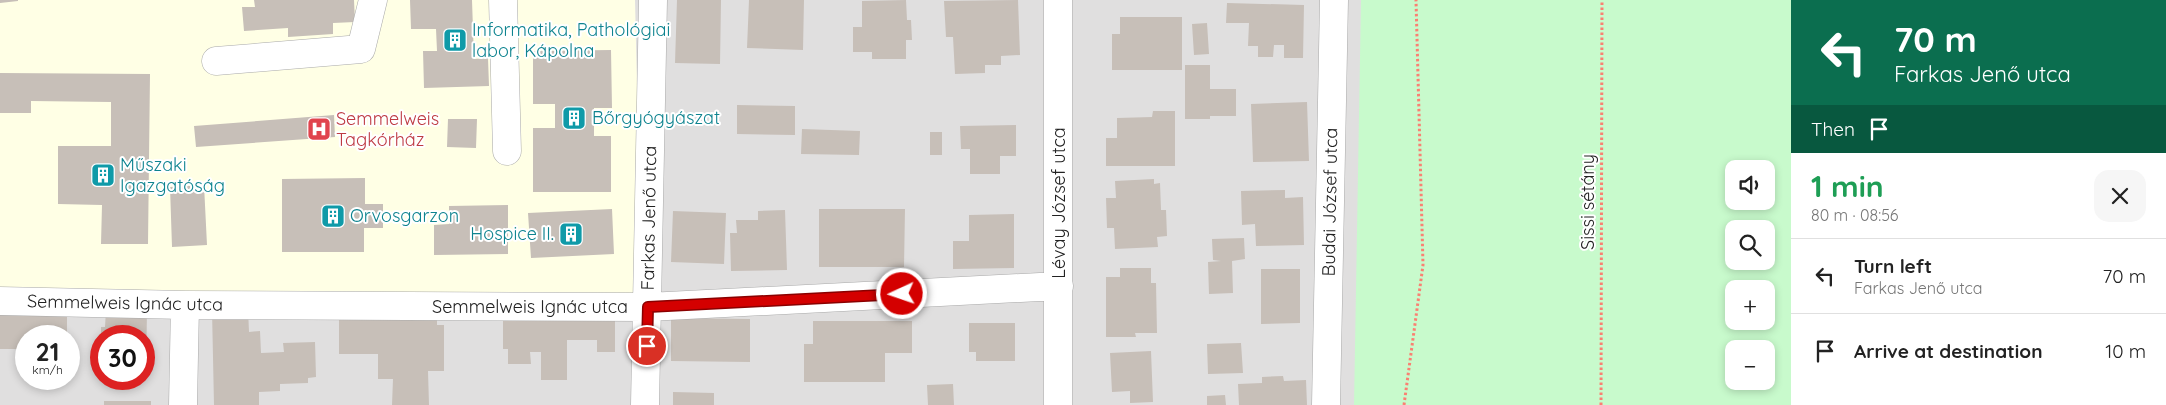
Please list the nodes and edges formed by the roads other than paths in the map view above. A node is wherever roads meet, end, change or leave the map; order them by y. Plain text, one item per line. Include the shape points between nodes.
1 (373, 0) edge
2 (503, 0) edge
3 (653, 0) edge
4 (1058, 0) edge
5 (1334, 0) edge
6 (216, 60) dead end
7 (508, 151) dead end
8 (1059, 286) junction
9 (0, 301) edge
10 (185, 305) junction
11 (648, 307) junction
12 (183, 405) edge
13 (646, 405) edge
14 (1058, 405) edge
15 (1326, 405) edge

1 - 6 street via 361,48
2 - 7 street
3 - 11 street, Farkas Jenő utca
4 - 8 street, Lévay József utca
5 - 15 street, Budai József utca
8 - 11 street, Semmelweis Ignác utca
8 - 14 street, Lévay József utca
9 - 10 street, Semmelweis Ignác utca
10 - 11 street, Semmelweis Ignác utca
10 - 12 street
11 - 13 street, Farkas Jenő utca

